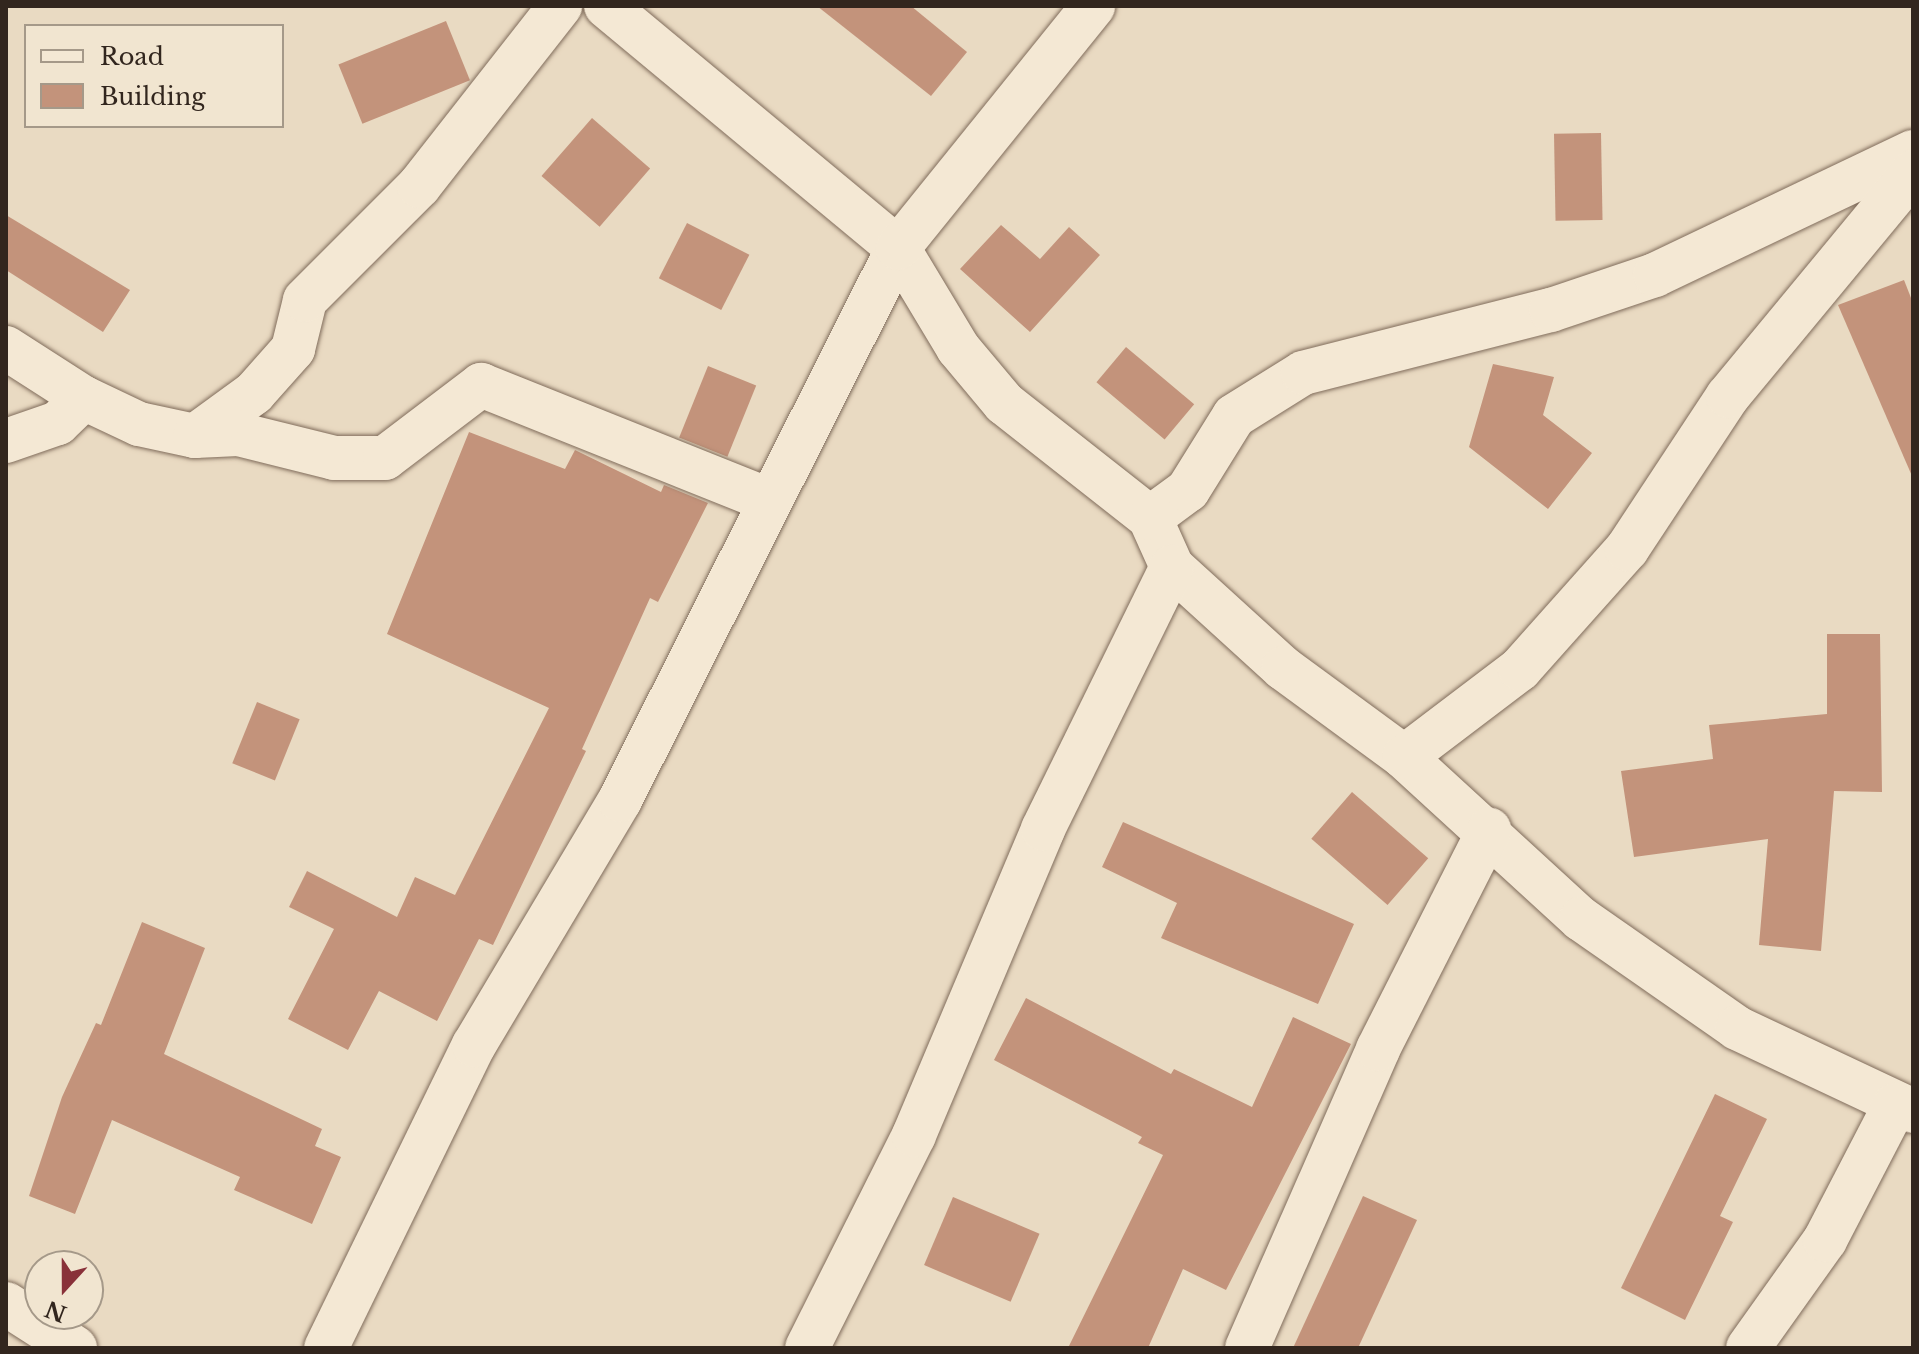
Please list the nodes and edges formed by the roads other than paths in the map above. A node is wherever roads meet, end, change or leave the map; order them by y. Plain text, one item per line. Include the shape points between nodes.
1 (560, 6) edge
2 (606, 6) edge
3 (1093, 6) edge
4 (1913, 152) edge
5 (1913, 172) edge
6 (898, 248) junction
7 (6, 348) edge
8 (84, 398) junction
9 (195, 436) junction
10 (6, 441) edge
11 (768, 500) junction
12 (1150, 518) junction
13 (1172, 567) junction
14 (1404, 757) junction
15 (1489, 830) junction
16 (1904, 1108) edge
17 (6, 1304) edge
18 (75, 1348) edge
19 (326, 1348) edge
20 (807, 1348) edge
21 (1247, 1348) edge
22 (1748, 1348) edge

1 - 9 street via 419,186 305,300 293,349 254,393
2 - 6 street
3 - 6 street
4 - 12 street via 1655,275 1551,310 1303,373 1234,416 1188,490
5 - 14 street via 1728,396 1627,549 1520,669
6 - 11 street
6 - 12 street via 958,348 1004,403
7 - 8 street
8 - 9 street via 139,424
8 - 10 street via 58,423
9 - 11 street via 238,434 334,458 385,458 481,385
11 - 19 street via 620,800 474,1045
12 - 13 street
13 - 14 street via 1283,668
13 - 20 street via 1043,829 914,1135
14 - 15 street
15 - 16 street via 1581,919 1737,1028
15 - 21 street via 1378,1049
16 - 22 street via 1825,1240
17 - 18 street

